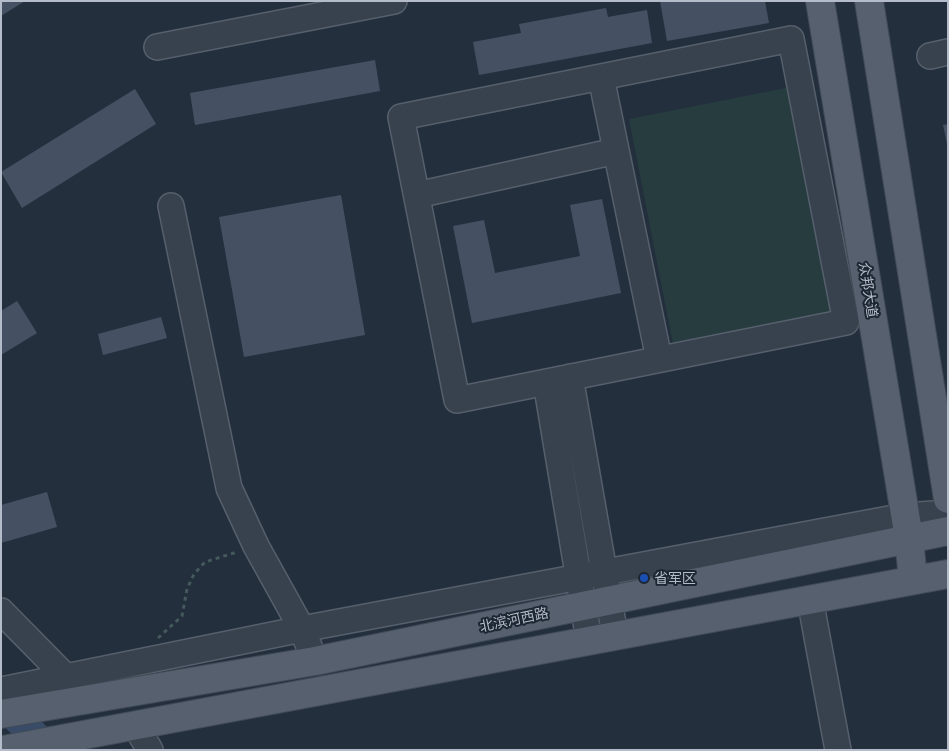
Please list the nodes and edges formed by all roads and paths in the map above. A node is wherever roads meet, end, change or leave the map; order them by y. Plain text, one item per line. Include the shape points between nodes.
1 (394, 1) edge
2 (820, 1) edge
3 (869, 1) edge
4 (157, 47) dead end
5 (601, 77) junction
6 (616, 151) junction
7 (416, 195) junction
8 (171, 206) dead end
9 (659, 360) junction
10 (570, 377) junction
11 (546, 382) junction
12 (948, 499) edge
13 (948, 513) edge
14 (907, 527) junction
15 (948, 531) edge
16 (256, 546) junction
17 (948, 574) edge
18 (579, 579) junction
19 (913, 580) junction
20 (607, 587) junction
21 (810, 599) junction
22 (583, 606) junction
23 (1, 611) edge
24 (182, 616) dead end
25 (302, 629) junction
26 (616, 636) junction
27 (589, 640) junction
28 (314, 661) junction
29 (62, 678) junction
30 (1, 690) edge
31 (1, 714) edge
32 (135, 725) junction
33 (3, 750) edge
34 (150, 750) edge
35 (838, 750) edge

1 - 4 street
2 - 14 main road, 众邦大道
3 - 12 main road
5 - 6 street
5 - 7 street via 401,117
5 - 9 street via 791,39 846,322
6 - 7 street
6 - 9 street
7 - 11 street via 457,400
8 - 16 street via 229,488
9 - 10 street
10 - 11 street
10 - 20 street
11 - 18 street
13 - 14 street
14 - 15 main road, 北滨河西路
14 - 19 main road, 众邦大道
14 - 20 main road, 北滨河西路
16 - 24 path via 205,562 187,589
16 - 25 street
17 - 19 main road
18 - 20 street
18 - 22 street
18 - 25 street
19 - 21 main road
20 - 22 main road, 北滨河西路
20 - 26 street
21 - 26 main road
21 - 35 street
22 - 27 street
22 - 28 main road, 北滨河西路
23 - 29 street
25 - 28 street
25 - 29 street
26 - 27 main road
27 - 32 main road
28 - 31 main road, 北滨河西路
29 - 30 street
32 - 33 main road
32 - 34 street

